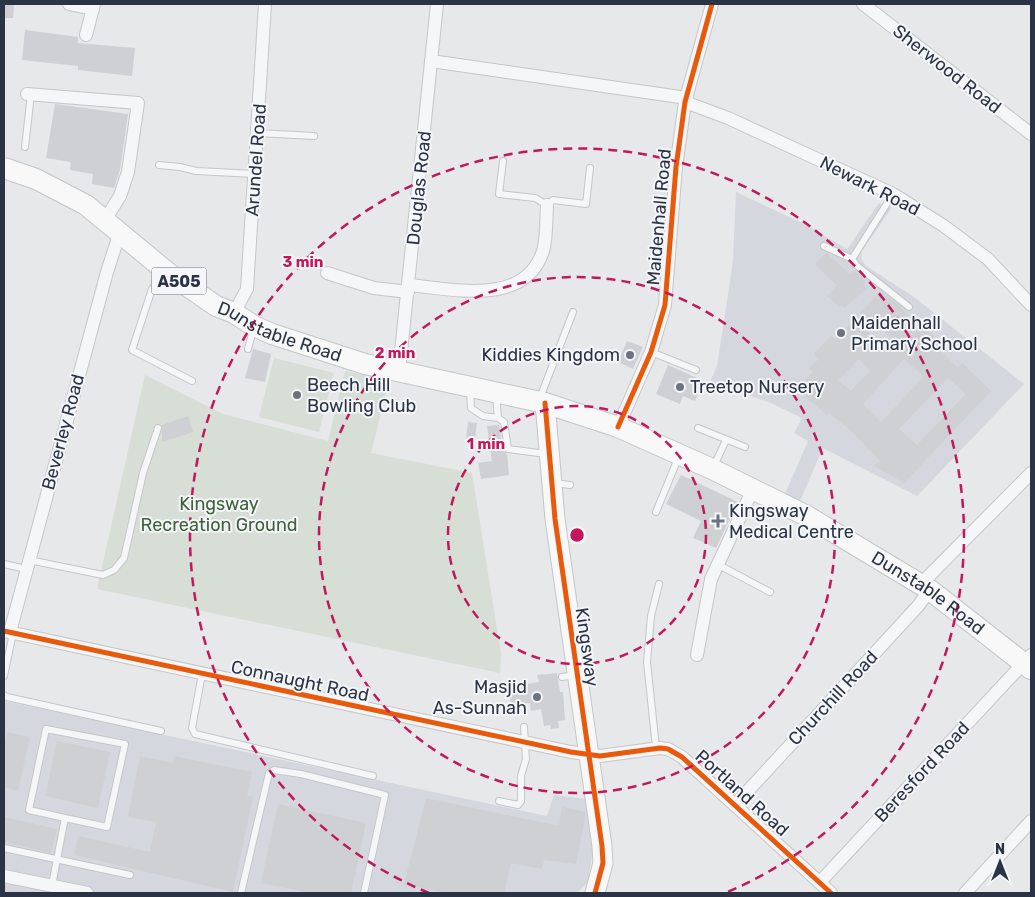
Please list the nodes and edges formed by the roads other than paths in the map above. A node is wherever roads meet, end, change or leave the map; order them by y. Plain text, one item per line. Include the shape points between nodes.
1 (69, 4) edge
2 (265, 4) edge
3 (438, 4) edge
4 (712, 4) edge
5 (862, 4) edge
6 (93, 6) edge
7 (86, 35) dead end
8 (431, 61) junction
9 (29, 94) joint
10 (686, 100) junction
11 (258, 133) junction
12 (1031, 134) edge
13 (314, 136) dead end
14 (24, 147) dead end
15 (503, 161) dead end
16 (159, 166) dead end
17 (4, 168) edge
18 (590, 168) dead end
19 (255, 174) junction
20 (893, 194) junction
21 (547, 205) junction
22 (113, 226) junction
23 (824, 246) dead end
24 (852, 259) junction
25 (167, 272) junction
26 (328, 273) dead end
27 (409, 288) junction
28 (1031, 305) edge
29 (909, 307) dead end
30 (573, 312) dead end
31 (234, 313) junction
32 (254, 326) junction
33 (248, 349) dead end
34 (651, 352) junction
35 (696, 370) dead end
36 (399, 371) junction
37 (192, 381) dead end
38 (470, 386) junction
39 (496, 392) junction
40 (542, 402) junction
41 (498, 418) junction
42 (618, 427) junction
43 (158, 428) dead end
44 (698, 428) dead end
45 (726, 440) junction
46 (745, 448) dead end
47 (548, 454) junction
48 (680, 455) junction
49 (712, 469) junction
50 (1031, 473) edge
51 (754, 489) junction
52 (656, 512) dead end
53 (4, 564) edge
54 (28, 564) junction
55 (717, 564) junction
56 (659, 584) dead end
57 (926, 587) junction
58 (770, 592) dead end
59 (9, 632) edge
60 (697, 655) dead end
61 (1029, 662) edge
62 (202, 674) junction
63 (4, 676) edge
64 (4, 695) edge
65 (524, 727) dead end
66 (161, 731) dead end
67 (525, 743) junction
68 (656, 748) junction
69 (590, 755) junction
70 (373, 776) dead end
71 (499, 801) dead end
72 (735, 805) junction
73 (65, 818) junction
74 (1031, 821) edge
75 (4, 848) edge
76 (58, 858) junction
77 (130, 875) dead end
78 (4, 876) edge
79 (820, 882) junction
80 (52, 885) junction
81 (86, 893) edge
82 (241, 893) edge
83 (364, 893) edge
84 (594, 893) edge
85 (831, 893) edge
86 (965, 893) edge

1 - 6 street
2 - 11 street, Arundel Road
3 - 8 street, Douglas Road
4 - 10 street, Maidenhall Road
5 - 12 street, Sherwood Road
6 - 7 street
8 - 10 street, Newark Road
8 - 27 street, Douglas Road
9 - 14 lane
9 - 22 street, Beverley Road via 138,103 128,172
10 - 20 street, Newark Road
10 - 34 street, Maidenhall Road via 676,167 665,306
11 - 13 lane
11 - 19 street, Arundel Road
15 - 21 lane via 500,194 535,198
16 - 19 lane
17 - 22 main road, Dunstable Road / A505 via 60,190
18 - 21 lane via 586,204 553,200
19 - 31 street, Arundel Road via 247,289
20 - 24 lane
20 - 28 street, Newark Road via 988,259
21 - 27 street via 543,251 530,274 505,288 482,292
22 - 25 main road, Dunstable Road / A505
22 - 54 street, Beverley Road via 107,272
23 - 24 lane
24 - 29 lane
25 - 31 main road, Dunstable Road / A505 via 216,306
25 - 37 lane via 152,289 132,350
26 - 27 street via 374,288
27 - 36 street, Douglas Road
30 - 40 lane
31 - 32 main road, Dunstable Road / A505
32 - 33 lane
32 - 36 main road, Dunstable Road / A505 via 328,353
34 - 35 lane
34 - 42 street, Maidenhall Road
36 - 38 main road, Dunstable Road / A505
38 - 39 main road, Dunstable Road / A505
38 - 41 lane via 471,408 483,416
39 - 40 main road, Dunstable Road / A505
39 - 41 lane
40 - 42 main road, Dunstable Road / A505
40 - 47 street, Kingsway
41 - 47 lane via 504,422 508,448
42 - 48 main road, Dunstable Road / A505
43 - 54 lane via 120,565 102,574
44 - 45 lane
45 - 46 lane
45 - 49 lane
47 - 69 street, Kingsway via 560,484 569,676
48 - 49 main road, Dunstable Road / A505
48 - 52 lane
49 - 51 main road, Dunstable Road / A505
50 - 57 street, Churchill Road
51 - 55 street
51 - 57 main road, Dunstable Road / A505 via 807,516
53 - 54 lane
54 - 59 street, Beverley Road
55 - 58 lane
55 - 60 street
56 - 68 lane via 651,616 648,662
57 - 61 main road, Dunstable Road / A505
57 - 72 street, Churchill Road via 918,606
59 - 62 street, Connaught Road
59 - 63 lane
61 - 79 street, Beresford Road
62 - 67 street, Connaught Road
62 - 70 lane via 192,728 195,734
64 - 66 lane
65 - 67 lane
67 - 69 street, Connaught Road
67 - 71 lane via 521,801 518,804
68 - 69 street, Portland Road
68 - 72 street, Portland Road via 668,749 682,757
69 - 84 street, Kingsway via 602,846 601,872
72 - 79 street, Portland Road
73 - 73 lane via 29,810 46,729 125,744 107,827
73 - 76 lane
74 - 86 street
75 - 76 lane
76 - 77 lane
76 - 80 lane
78 - 80 street
79 - 85 street, Portland Road
80 - 81 street
82 - 83 lane via 269,773 274,770 385,795

